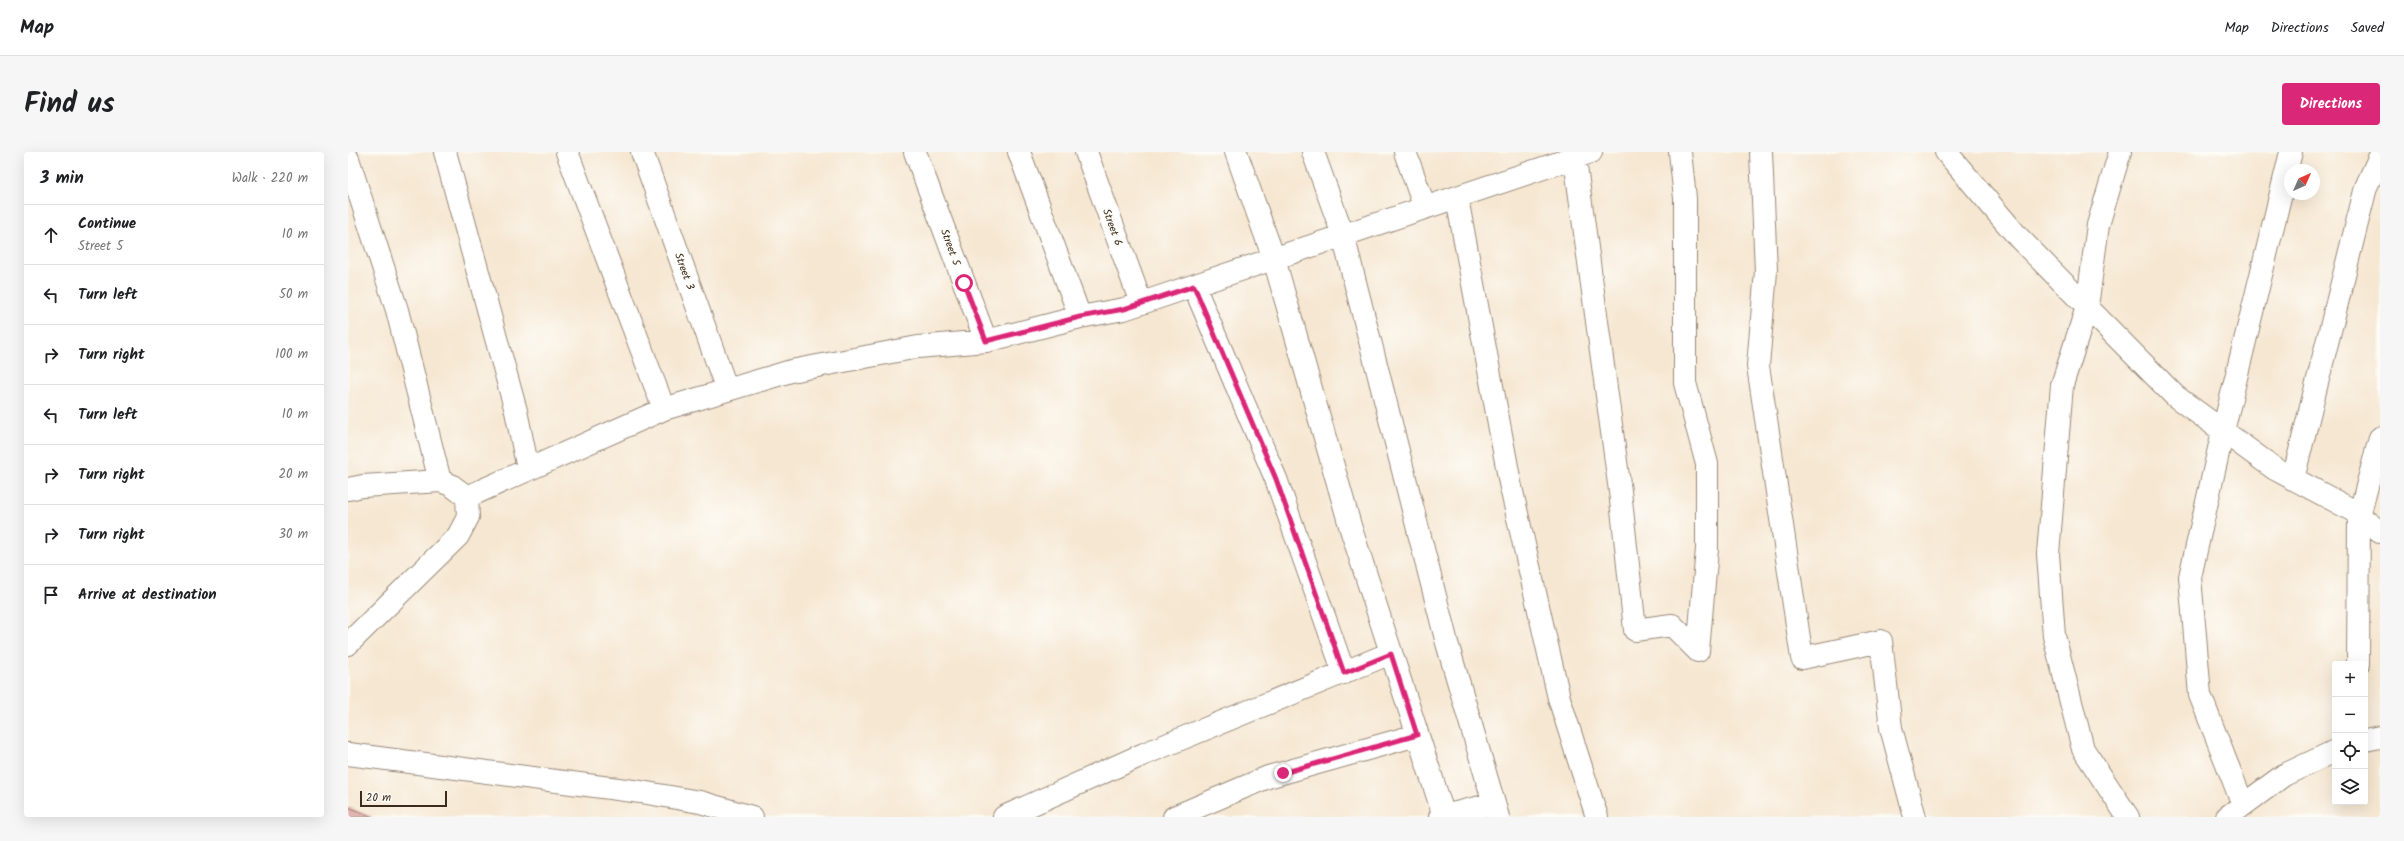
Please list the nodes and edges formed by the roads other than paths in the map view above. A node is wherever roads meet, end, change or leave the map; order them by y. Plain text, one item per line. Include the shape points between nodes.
1 (445, 152) edge
2 (567, 152) edge
3 (642, 152) edge
4 (915, 152) edge
5 (1019, 152) edge
6 (1086, 152) edge
7 (1236, 152) edge
8 (1313, 152) edge
9 (1405, 152) edge
10 (1680, 152) edge
11 (1762, 152) edge
12 (1946, 152) edge
13 (2120, 152) edge
14 (2291, 152) edge
15 (1580, 154) edge
16 (2380, 156) edge
17 (348, 159) edge
18 (1457, 198) junction
19 (1424, 208) junction
20 (1343, 235) junction
21 (1274, 259) junction
22 (1194, 286) junction
23 (1141, 303) junction
24 (2087, 306) junction
25 (1080, 317) junction
26 (986, 341) junction
27 (727, 390) junction
28 (664, 408) junction
29 (2223, 431) junction
30 (2380, 438) edge
31 (528, 469) junction
32 (2293, 479) junction
33 (440, 481) junction
34 (348, 489) edge
35 (467, 497) junction
36 (2359, 516) junction
37 (2380, 532) edge
38 (348, 644) edge
39 (1391, 654) junction
40 (2358, 661) edge
41 (1344, 673) junction
42 (1417, 735) junction
43 (2380, 737) edge
44 (2368, 739) edge
45 (2332, 752) edge
46 (348, 754) edge
47 (1496, 810) edge
48 (2235, 811) edge
49 (752, 817) edge
50 (1004, 817) edge
51 (1174, 817) edge
52 (1442, 817) edge
53 (1597, 817) edge
54 (1915, 817) edge
55 (2128, 817) edge

1 - 31 street via 516,411
2 - 28 street
3 - 27 street, Street 3
4 - 26 street, Street 5
5 - 25 street
6 - 23 street, Street 6
7 - 21 street
8 - 20 street
9 - 19 street
10 - 15 street via 1684,198 1685,382 1707,464 1707,548 1698,651 1672,625 1635,630
11 - 54 street via 1766,271 1758,366 1802,658 1881,641 1891,728
12 - 24 street via 2019,238
13 - 24 street via 2098,225
14 - 29 street
15 - 18 street
16 - 32 street via 2366,187
17 - 33 street via 396,310
18 - 19 street
18 - 53 street via 1515,506 1558,698
19 - 20 street
20 - 21 street
20 - 47 street via 1447,643
21 - 22 street
21 - 39 street via 1351,529
22 - 23 street
22 - 41 street via 1276,479
23 - 25 street via 1124,309
24 - 29 street via 2175,396
24 - 55 street via 2062,385 2048,554 2054,636 2083,749
25 - 26 street
26 - 27 street via 896,351 791,371
27 - 28 street
28 - 31 street
29 - 32 street
29 - 48 street via 2190,577 2200,695
30 - 36 street
31 - 35 street
32 - 36 street
33 - 34 street
33 - 35 street via 451,485
35 - 38 street via 468,517 458,536
36 - 37 street
36 - 40 street
39 - 41 street
39 - 42 street
41 - 50 street via 1144,754
42 - 51 street via 1268,777
42 - 52 street
43 - 44 street
45 - 48 street via 2284,775
46 - 49 street via 641,792 700,802
47 - 52 street

